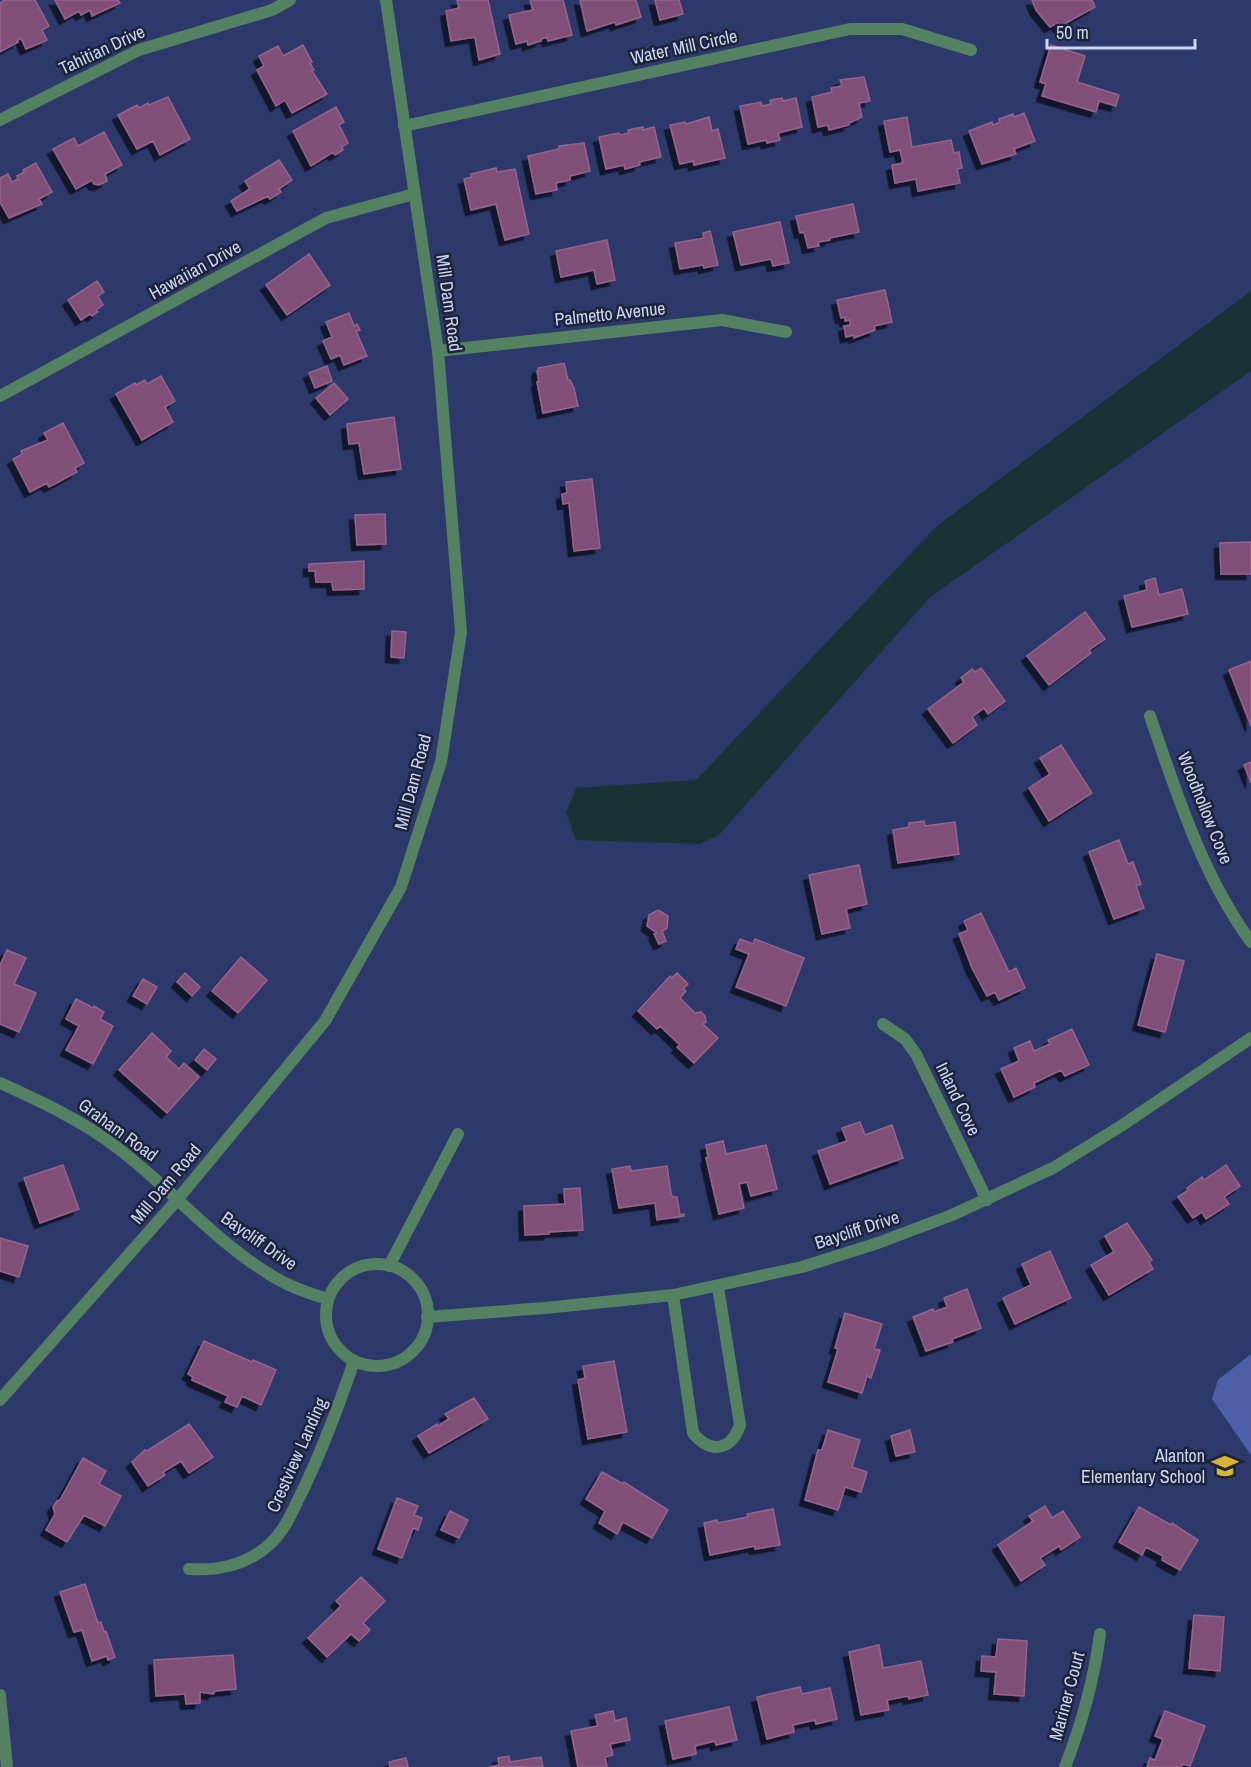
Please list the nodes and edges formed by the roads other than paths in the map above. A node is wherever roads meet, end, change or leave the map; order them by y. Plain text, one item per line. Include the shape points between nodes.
1 (290, 0) edge
2 (386, 0) edge
3 (972, 50) dead end
4 (0, 120) edge
5 (404, 126) junction
6 (414, 194) junction
7 (786, 332) dead end
8 (438, 351) junction
9 (0, 396) edge
10 (1150, 716) dead end
11 (1251, 942) edge
12 (884, 1024) dead end
13 (1251, 1038) edge
14 (0, 1083) edge
15 (458, 1134) dead end
16 (177, 1200) junction
17 (987, 1200) junction
18 (389, 1266) junction
19 (718, 1287) junction
20 (673, 1295) junction
21 (328, 1299) junction
22 (427, 1317) junction
23 (354, 1361) junction
24 (0, 1400) edge
25 (189, 1569) dead end
26 (1100, 1634) dead end
27 (0, 1695) edge
28 (7, 1767) edge
29 (1065, 1767) edge

1 - 4 street, Tahitian Drive via 272,10 139,50
2 - 5 street, Mill Dam Road
3 - 5 street, Water Mill Circle via 902,28 850,29
5 - 6 street, Mill Dam Road
6 - 8 street, Mill Dam Road
6 - 9 street, Hawaiian Drive via 326,218
7 - 8 street, Palmetto Avenue via 722,320
8 - 16 street, Mill Dam Road via 461,632 441,762 401,887 325,1021
10 - 11 street, Woodhollow Cove via 1176,794 1209,870
12 - 17 street, Inland Cove via 916,1053
13 - 17 street, Baycliff Drive via 1053,1168
14 - 16 street, Graham Road via 89,1128
15 - 18 street
16 - 21 street, Baycliff Drive via 266,1273 301,1291
16 - 24 street, Mill Dam Road
17 - 19 street, Baycliff Drive via 878,1244
18 - 21 street via 370,1265 352,1271
18 - 22 street via 412,1279 421,1290
19 - 20 street, Baycliff Drive
19 - 20 street via 740,1425 730,1443 719,1447 699,1442 693,1433
20 - 22 street, Baycliff Drive
21 - 23 street via 327,1328 333,1342
22 - 23 street via 419,1344 403,1359 383,1366
23 - 25 street, Crestview Landing via 306,1485 271,1543 235,1565
26 - 29 street, Mariner Court via 1083,1721
27 - 28 street

